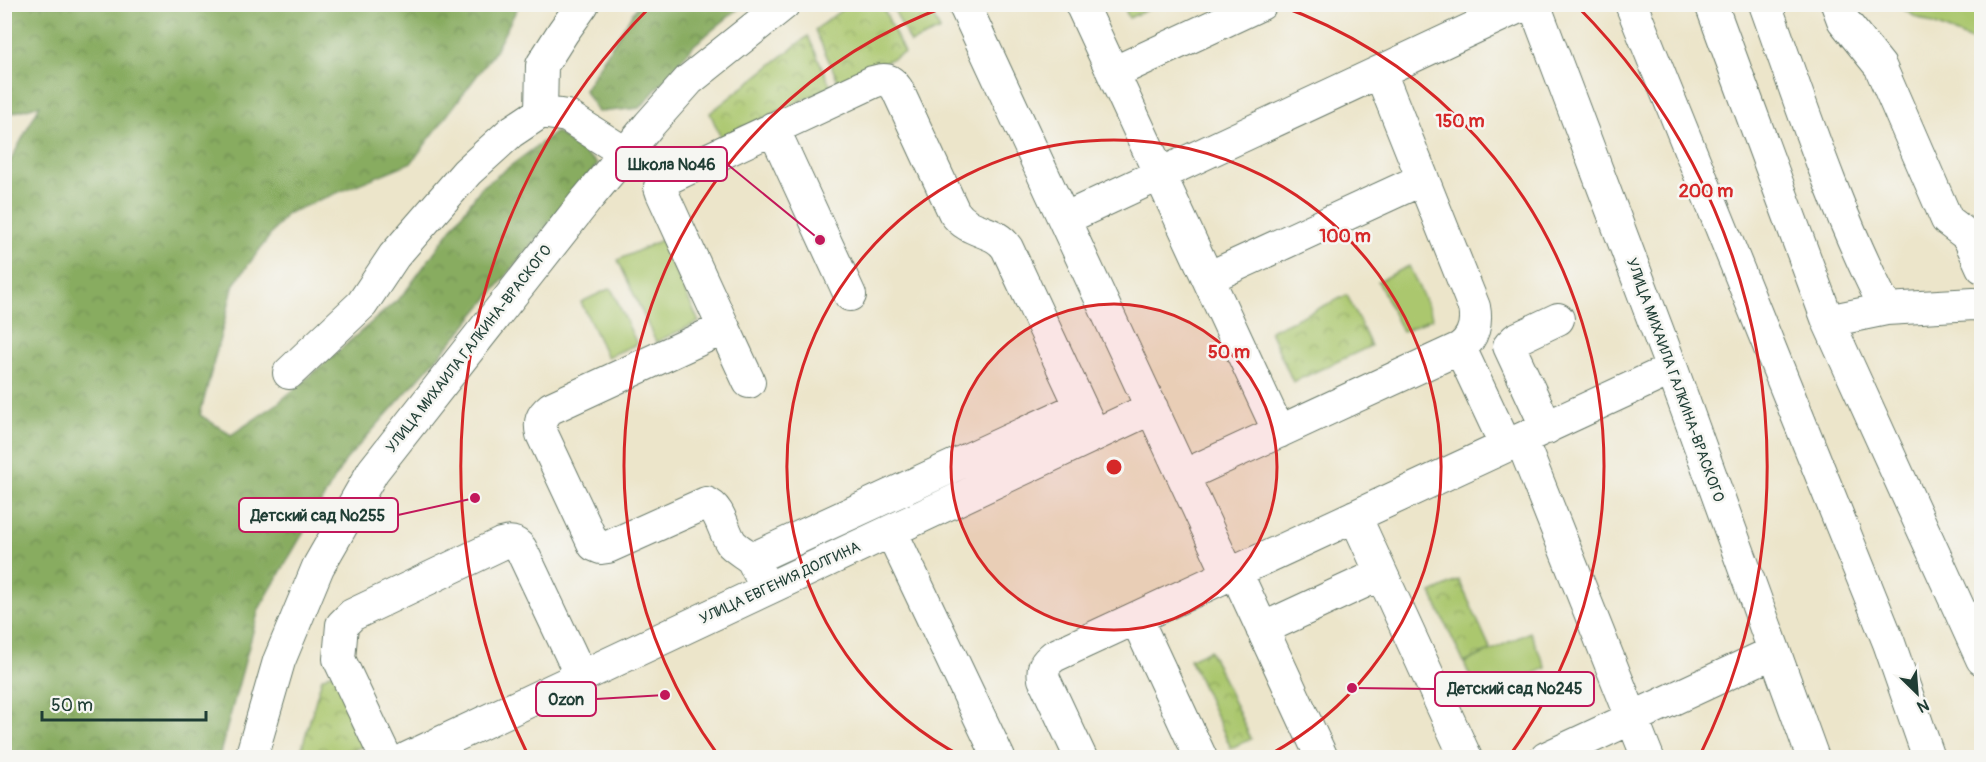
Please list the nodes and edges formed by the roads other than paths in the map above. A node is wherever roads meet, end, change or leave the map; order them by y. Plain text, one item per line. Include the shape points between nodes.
1 (583, 4) edge
2 (784, 4) edge
3 (964, 4) edge
4 (1081, 4) edge
5 (1261, 4) edge
6 (1525, 4) edge
7 (1534, 4) edge
8 (1631, 4) edge
9 (1711, 4) edge
10 (1765, 4) edge
11 (1837, 4) edge
12 (1380, 72) junction
13 (1113, 73) junction
14 (541, 112) junction
15 (773, 128) junction
16 (625, 153) junction
17 (1160, 174) junction
18 (1423, 179) junction
19 (1064, 219) junction
20 (1982, 267) edge
21 (1208, 278) junction
22 (850, 295) dead end
23 (1982, 306) edge
24 (1886, 309) junction
25 (1558, 319) dead end
26 (1828, 321) junction
27 (724, 328) junction
28 (1460, 348) junction
29 (1672, 369) junction
30 (289, 373) dead end
31 (749, 382) dead end
32 (1081, 407) junction
33 (1152, 408) junction
34 (1279, 432) junction
35 (1094, 435) junction
36 (1524, 438) junction
37 (1183, 476) junction
38 (1355, 516) junction
39 (891, 531) junction
40 (752, 559) junction
41 (1232, 573) junction
42 (1382, 574) junction
43 (766, 589) junction
44 (1136, 618) junction
45 (1263, 629) junction
46 (1774, 652) junction
47 (1982, 659) edge
48 (581, 676) junction
49 (1632, 717) junction
50 (251, 758) edge
51 (386, 758) edge
52 (408, 758) edge
53 (999, 758) edge
54 (1081, 758) edge
55 (1201, 758) edge
56 (1322, 758) edge
57 (1466, 758) edge
58 (1546, 758) edge
59 (1648, 758) edge
60 (1813, 758) edge
61 (1929, 758) edge

1 - 14 street via 542,65
2 - 16 street, УЛИЦА МИХАИЛА ГАЛКИНА-ВРАСКОГО via 689,80
3 - 19 street
4 - 13 street
5 - 13 street
6 - 12 street
7 - 29 street, УЛИЦА МИХАИЛА ГАЛКИНА-ВРАСКОГО
8 - 61 street via 1889,643
9 - 26 street
10 - 24 street via 1812,136 1866,271
11 - 20 street via 1844,20 1880,66 1947,220 1968,237
12 - 17 street
12 - 18 street
13 - 17 street
14 - 16 street via 567,116
14 - 30 street via 511,132 467,172 394,256 362,304
15 - 22 street
15 - 27 street via 670,176 660,187
15 - 32 street via 873,82 892,81 961,222 1002,241 1007,248
16 - 50 street, УЛИЦА МИХАИЛА ГАЛКИНА-ВРАСКОГО via 373,471 318,567 279,661
17 - 19 street
17 - 21 street
18 - 21 street
18 - 28 street via 1476,316 1471,336
19 - 33 street
21 - 34 street
23 - 24 street
24 - 26 street
25 - 36 street via 1515,339 1509,346
26 - 47 street
27 - 31 street
27 - 40 street via 550,408 539,424 594,545 608,547 706,503 712,505 732,543
28 - 34 street
28 - 36 street
29 - 36 street
29 - 46 street, УЛИЦА МИХАИЛА ГАЛКИНА-ВРАСКОГО
32 - 35 street
32 - 40 street
33 - 35 street, УЛИЦА ЕВГЕНИЯ ДОЛГИНА
33 - 37 street
34 - 37 street
35 - 39 street, УЛИЦА ЕВГЕНИЯ ДОЛГИНА
36 - 38 street
36 - 49 street
37 - 41 street
38 - 41 street
38 - 42 street
39 - 43 street, УЛИЦА ЕВГЕНИЯ ДОЛГИНА
39 - 53 street
40 - 43 street
41 - 44 street
41 - 45 street
42 - 45 street
42 - 57 street
43 - 48 street, УЛИЦА ЕВГЕНИЯ ДОЛГИНА
44 - 54 street via 1054,656 1042,670
44 - 55 street
45 - 56 street
46 - 49 street
46 - 60 street, УЛИЦА МИХАИЛА ГАЛКИНА-ВРАСКОГО
48 - 51 street via 517,544 501,544 352,615 342,625 339,659
48 - 52 street, УЛИЦА ЕВГЕНИЯ ДОЛГИНА
49 - 58 street
49 - 59 street

